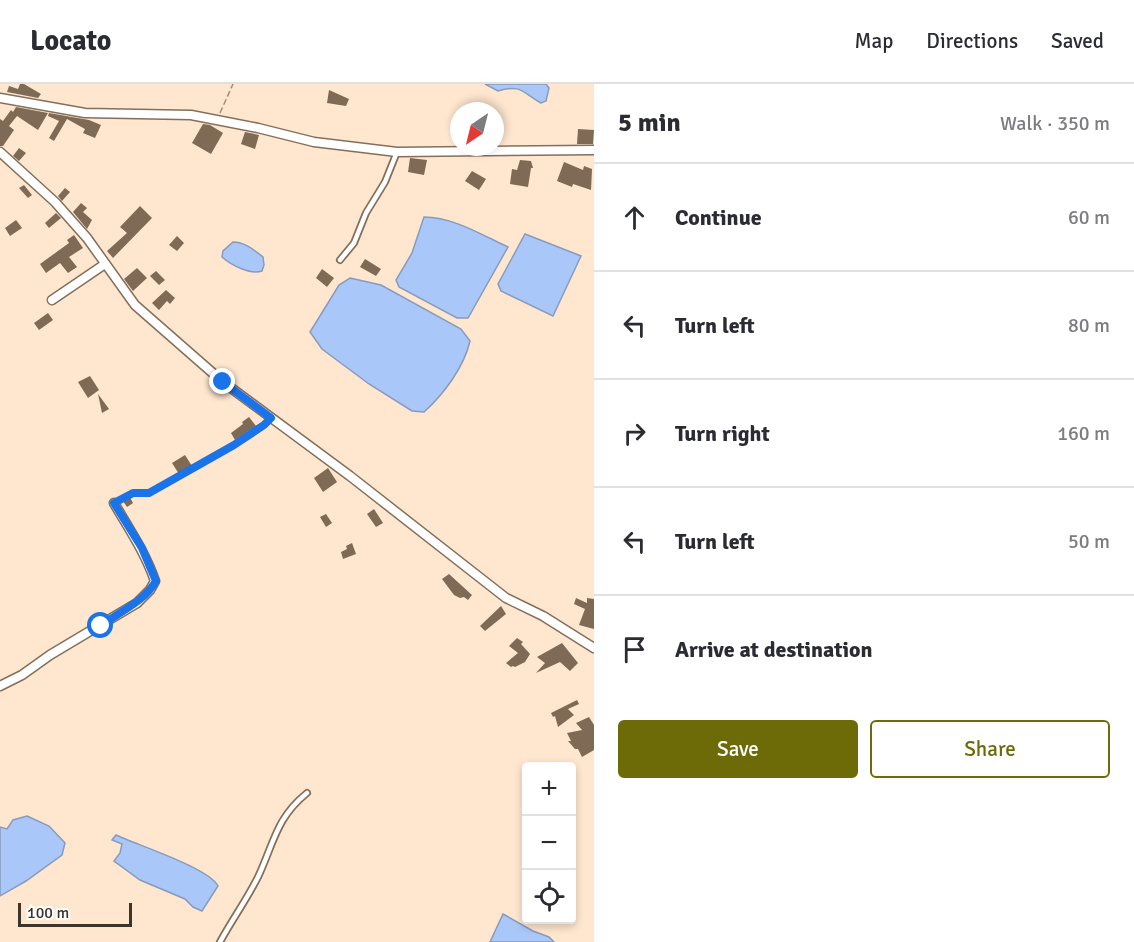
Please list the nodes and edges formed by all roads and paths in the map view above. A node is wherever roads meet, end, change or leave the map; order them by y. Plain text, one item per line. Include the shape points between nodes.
1 (233, 84) edge
2 (0, 98) edge
3 (217, 120) junction
4 (594, 150) edge
5 (0, 152) edge
6 (397, 152) junction
7 (340, 260) dead end
8 (105, 264) junction
9 (52, 300) dead end
10 (271, 418) junction
11 (114, 503) joint
12 (594, 648) edge
13 (0, 686) edge
14 (308, 793) dead end
15 (220, 942) edge

1 - 3 path
2 - 3 street via 85,113 177,114
3 - 6 street via 314,142
4 - 6 street
5 - 8 street via 55,202
6 - 7 lane via 354,243
8 - 9 street
8 - 10 street via 152,321
10 - 11 path via 234,445 149,493 133,493
10 - 12 street via 506,598
11 - 13 street via 142,548 156,581 137,603
14 - 15 lane via 283,818 258,878

